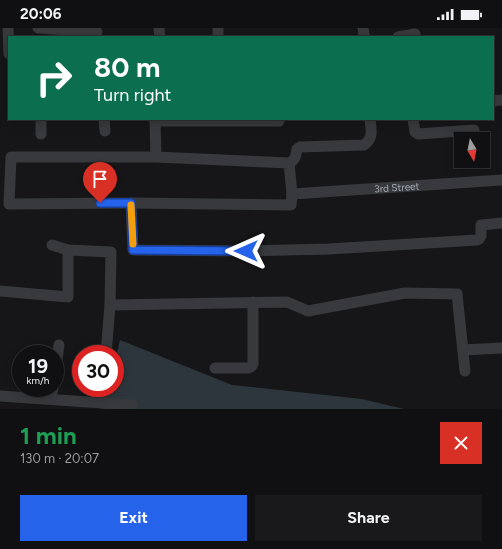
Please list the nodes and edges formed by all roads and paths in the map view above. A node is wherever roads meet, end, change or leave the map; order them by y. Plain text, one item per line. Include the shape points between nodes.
1 (38, 28) edge
2 (97, 32) edge
3 (415, 34) dead end
4 (404, 36) edge
5 (41, 120) edge
6 (104, 120) edge
7 (155, 120) edge
8 (370, 120) edge
9 (413, 120) edge
10 (279, 121) dead end
11 (474, 130) dead end
12 (105, 131) dead end
13 (41, 134) dead end
14 (156, 157) junction
15 (289, 162) junction
16 (502, 180) edge
17 (292, 194) junction
18 (5, 197) edge
19 (131, 203) junction
20 (502, 222) edge
21 (52, 245) dead end
22 (68, 250) junction
23 (0, 291) edge
24 (252, 302) junction
25 (110, 305) junction
26 (107, 345) edge
27 (502, 348) edge
28 (463, 350) junction
29 (215, 368) dead end
30 (465, 371) dead end
31 (0, 396) edge
32 (12, 396) edge
33 (64, 396) edge
34 (102, 397) edge
35 (102, 403) junction
36 (132, 405) dead end

1 - 2 street
3 - 4 street
5 - 13 street
6 - 12 street
7 - 10 street
7 - 14 street
8 - 15 street via 371,137 364,145 300,147 297,148 293,161
9 - 11 street via 415,132 418,134
14 - 15 street
14 - 18 street via 11,157
15 - 17 street
16 - 17 street, 3rd Street
17 - 19 street via 291,205
18 - 19 street via 9,204
19 - 20 street via 133,250 330,249 477,240 481,236 481,225
21 - 22 street
22 - 23 street via 68,297
22 - 25 street via 111,252
24 - 25 street
24 - 28 street via 287,302 308,311 405,293 457,294
24 - 29 street via 251,367
25 - 26 street
27 - 28 street
28 - 30 street
31 - 32 street
33 - 35 street
34 - 35 street
35 - 36 street

